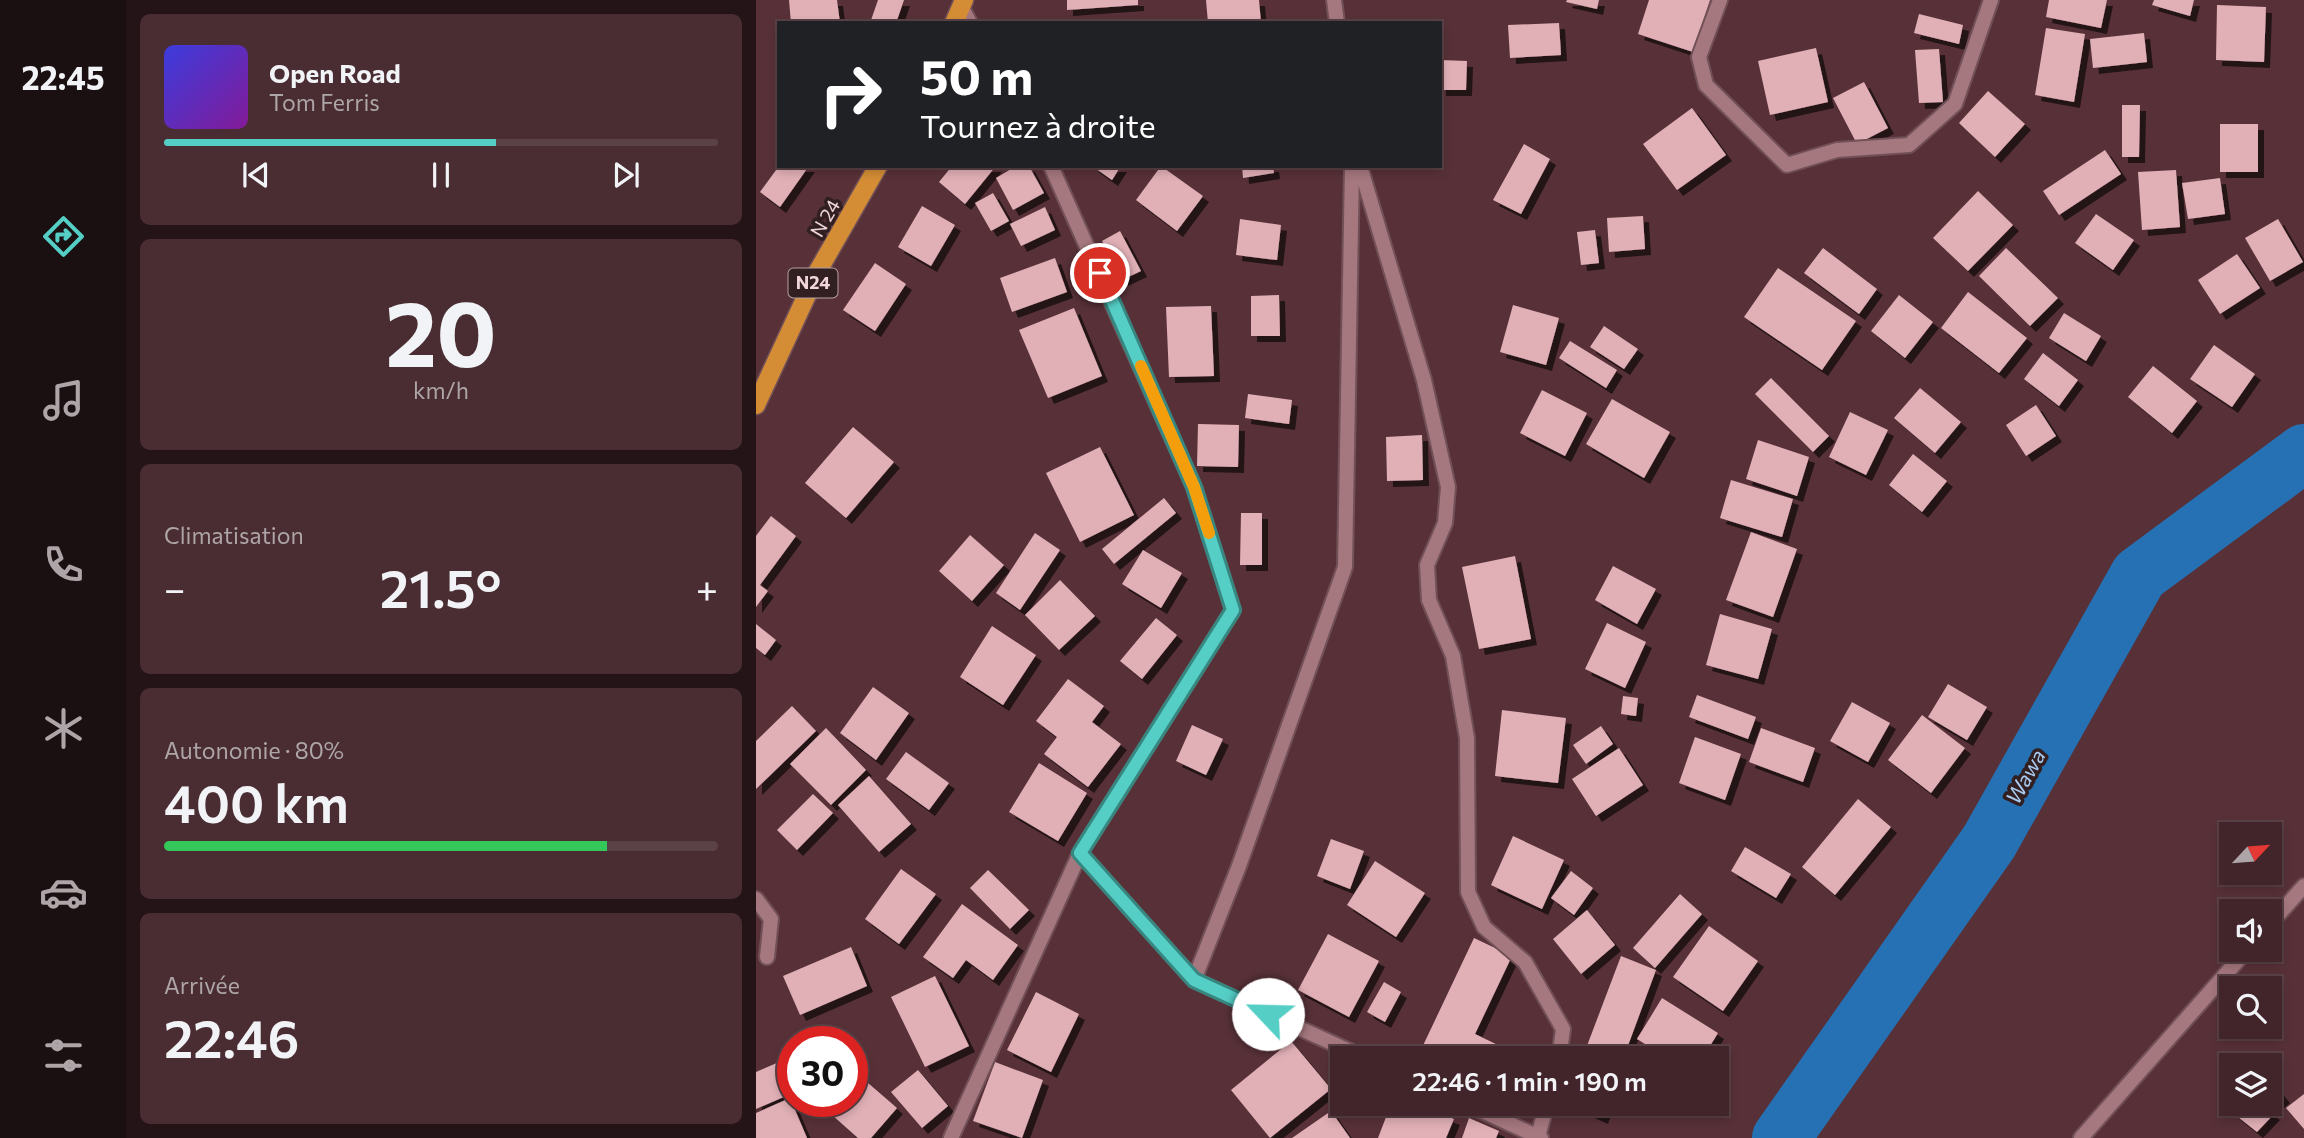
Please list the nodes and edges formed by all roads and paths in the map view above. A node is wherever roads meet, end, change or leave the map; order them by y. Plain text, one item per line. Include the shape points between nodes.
1 (1334, 0) edge
2 (1720, 0) edge
3 (1991, 0) edge
4 (1337, 21) edge
5 (877, 168) edge
6 (1052, 168) edge
7 (1352, 168) edge
8 (1361, 168) edge
9 (756, 405) edge
10 (1080, 853) junction
11 (2304, 886) edge
12 (756, 899) edge
13 (2282, 911) edge
14 (767, 957) dead end
15 (2236, 962) edge
16 (1194, 980) junction
17 (1339, 1046) edge
18 (1561, 1046) edge
19 (1493, 1116) edge
20 (1544, 1116) edge
21 (1539, 1137) edge
22 (951, 1138) edge
23 (2081, 1138) edge

1 - 4 street
2 - 3 street via 1699,57 1706,85 1787,165 1838,150 1909,145 1955,104
5 - 9 main road, N 24 / N24 via 818,271
6 - 10 street via 1194,487 1233,610
7 - 16 street via 1345,568
8 - 18 street via 1424,380 1448,487 1444,523 1427,565 1429,600 1453,656 1467,738 1468,892 1484,927 1525,962 1563,1029
10 - 16 street
10 - 22 street
11 - 13 street
12 - 14 street via 771,919
15 - 23 street
16 - 17 street
19 - 21 street
20 - 21 street

